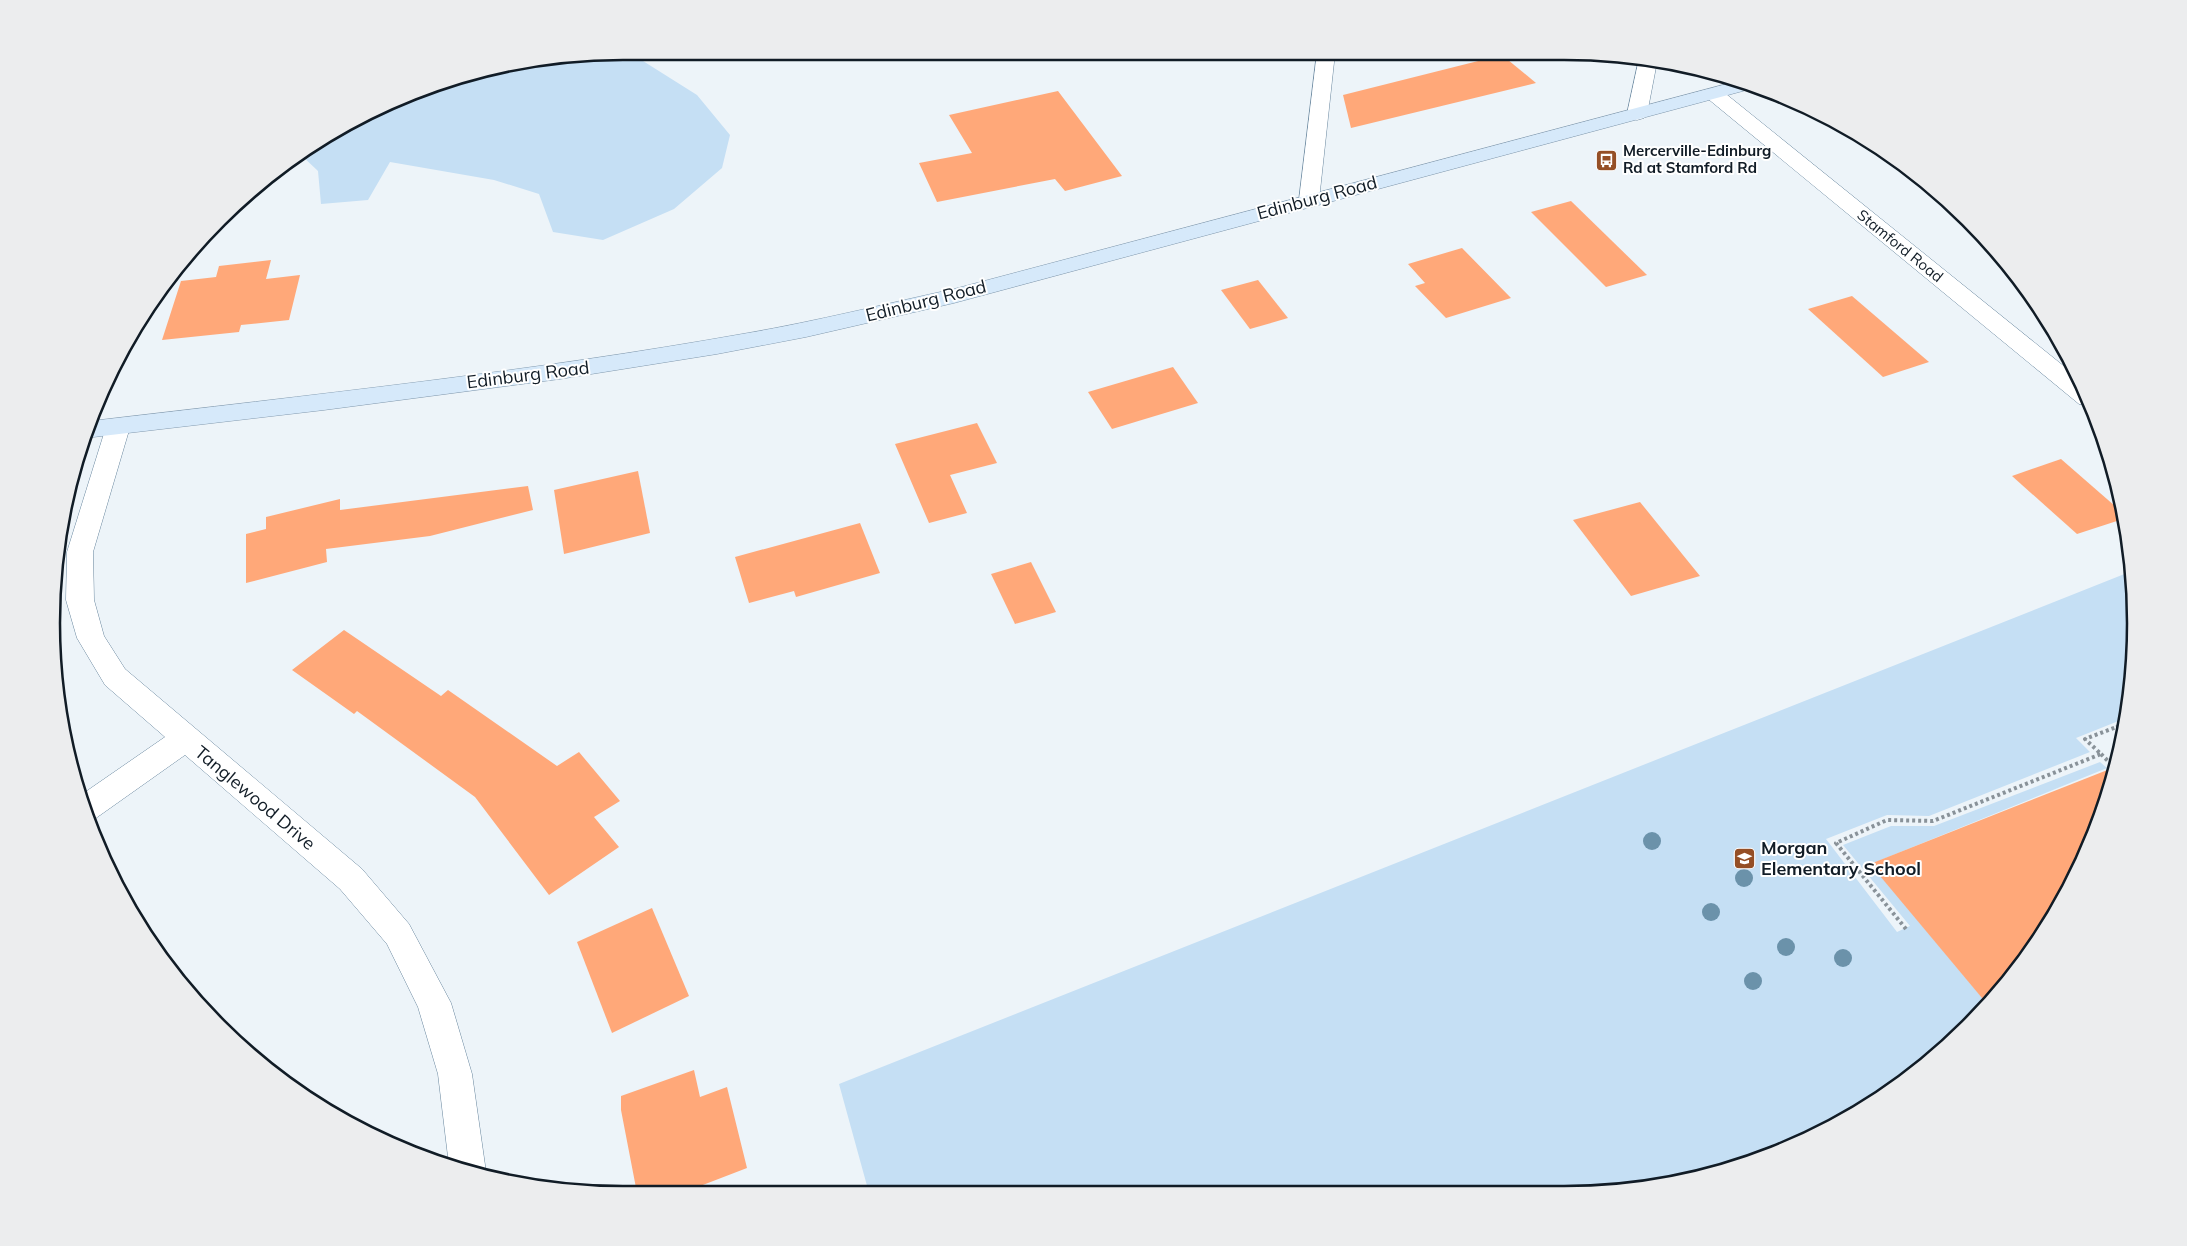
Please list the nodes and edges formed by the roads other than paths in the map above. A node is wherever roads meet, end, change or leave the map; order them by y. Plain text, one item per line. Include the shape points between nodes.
1 (1325, 60) edge
2 (1647, 67) edge
3 (1737, 88) edge
4 (1714, 94) junction
5 (1636, 114) junction
6 (1309, 200) junction
7 (2075, 389) edge
8 (118, 427) junction
9 (95, 429) edge
10 (185, 739) junction
11 (90, 805) edge
12 (467, 1164) edge

1 - 6 street
2 - 5 street
3 - 4 main road, Edinburg Road
4 - 5 main road, Edinburg Road
4 - 7 street, Stamford Road
5 - 6 main road, Edinburg Road
6 - 8 main road, Edinburg Road via 954,296 729,344 595,366
8 - 9 main road, Edinburg Road
8 - 10 street, Tanglewood Drive via 80,552 80,600 90,638 115,676
10 - 11 street
10 - 12 street, Tanglewood Drive via 351,880 398,934 434,1003 450,1056

